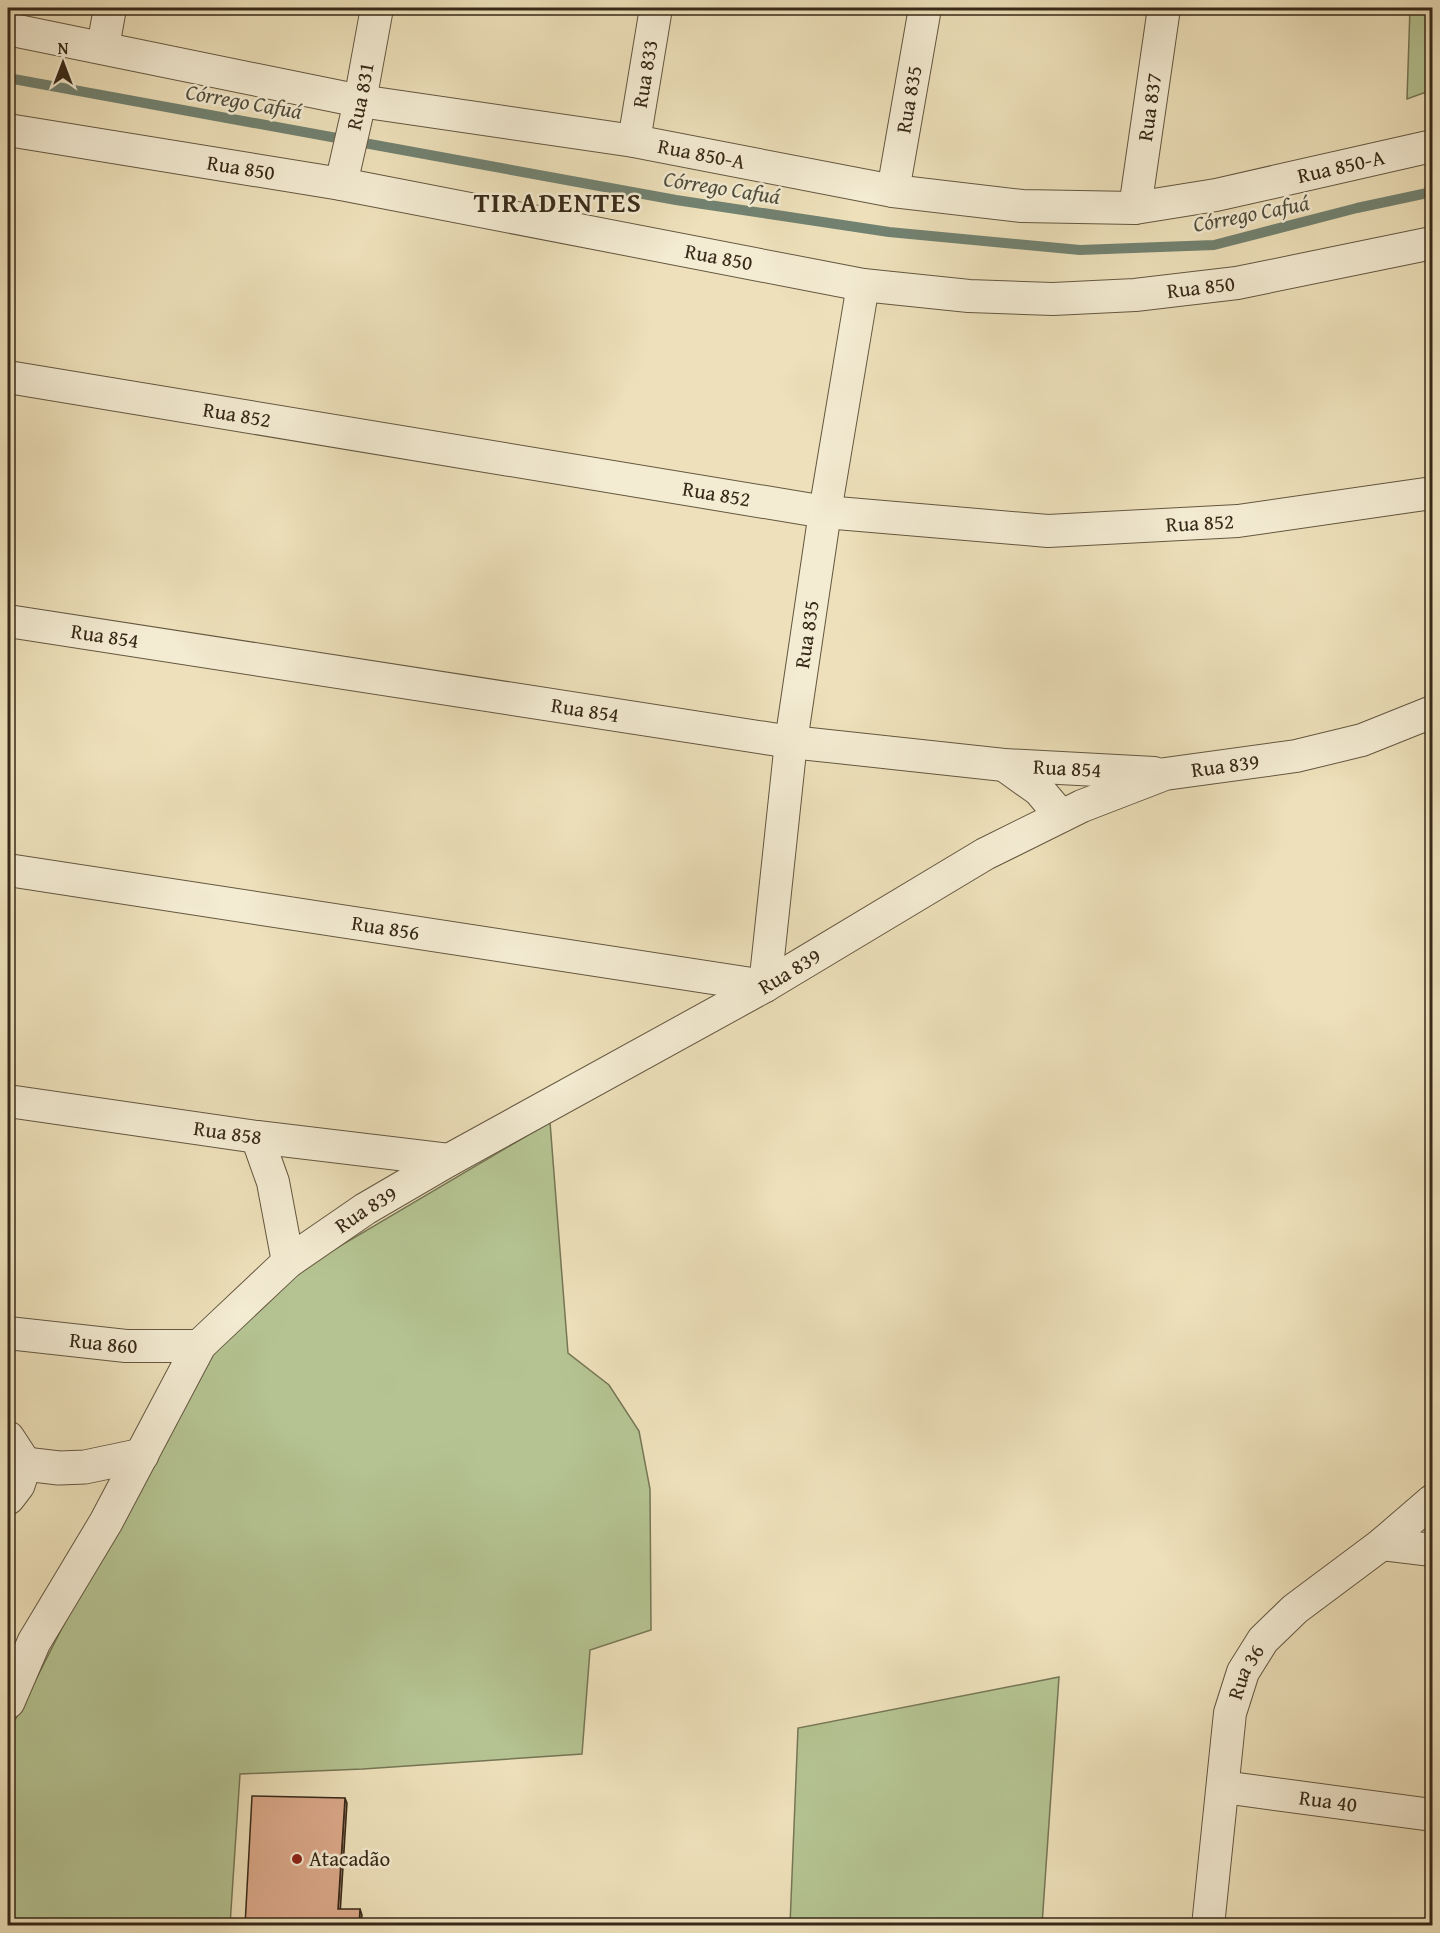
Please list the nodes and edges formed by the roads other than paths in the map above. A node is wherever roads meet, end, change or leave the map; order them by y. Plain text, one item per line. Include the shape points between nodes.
1 (110, 8) edge
2 (377, 8) edge
3 (656, 8) edge
4 (925, 8) edge
5 (1164, 8) edge
6 (8, 29) edge
7 (103, 47) junction
8 (360, 101) junction
9 (8, 130) edge
10 (634, 141) junction
11 (1432, 146) edge
12 (341, 184) junction
13 (893, 191) junction
14 (1135, 208) junction
15 (1432, 243) edge
16 (863, 285) junction
17 (8, 377) edge
18 (1432, 493) edge
19 (825, 512) junction
20 (8, 621) edge
21 (1432, 712) edge
22 (791, 742) junction
23 (1004, 765) junction
24 (1165, 774) junction
25 (1061, 816) junction
26 (8, 870) edge
27 (765, 986) junction
28 (8, 1101) edge
29 (257, 1137) junction
30 (449, 1160) junction
31 (288, 1262) junction
32 (8, 1333) edge
33 (199, 1346) junction
34 (16, 1451) edge
35 (142, 1455) junction
36 (8, 1498) edge
37 (1432, 1500) edge
38 (1382, 1544) junction
39 (1432, 1550) edge
40 (8, 1702) edge
41 (1223, 1787) junction
42 (1432, 1815) edge
43 (1208, 1926) edge

1 - 7 street
2 - 8 street, Rua 831
3 - 10 street, Rua 833
4 - 13 street, Rua 835
5 - 14 street, Rua 837
6 - 7 street, Rua 850-A
7 - 8 street, Rua 850-A
8 - 10 street, Rua 850-A
8 - 12 street, Rua 831
9 - 12 street, Rua 850
10 - 13 street, Rua 850-A
11 - 14 street, Rua 850-A via 1216,195
12 - 16 street, Rua 850
13 - 14 street, Rua 850-A via 1022,207
15 - 16 street, Rua 850 via 1237,283 1135,295 1053,299 969,296
16 - 19 street, Rua 835
17 - 19 street, Rua 852
18 - 19 street, Rua 852 via 1238,521 1048,531
19 - 22 street, Rua 835
20 - 22 street, Rua 854
21 - 24 street, Rua 839 via 1340,746
22 - 23 street, Rua 854
22 - 27 street, Rua 835
23 - 24 street, Rua 854
23 - 25 street via 1039,790
24 - 25 street, Rua 839
25 - 27 street, Rua 839 via 985,854
26 - 27 street, Rua 856
27 - 30 street, Rua 839
28 - 29 street, Rua 858
29 - 30 street, Rua 858
29 - 31 street via 273,1182
30 - 31 street, Rua 839 via 365,1209
31 - 33 street, Rua 839
32 - 33 street, Rua 860 via 126,1346
33 - 35 street
34 - 35 street via 58,1468 85,1467
34 - 36 street via 18,1485
35 - 40 street via 34,1642
37 - 38 street, Rua 36
38 - 39 street
38 - 41 street, Rua 36 via 1295,1609 1263,1640 1243,1672 1230,1713
41 - 42 street, Rua 40
41 - 43 street, Rua 36

